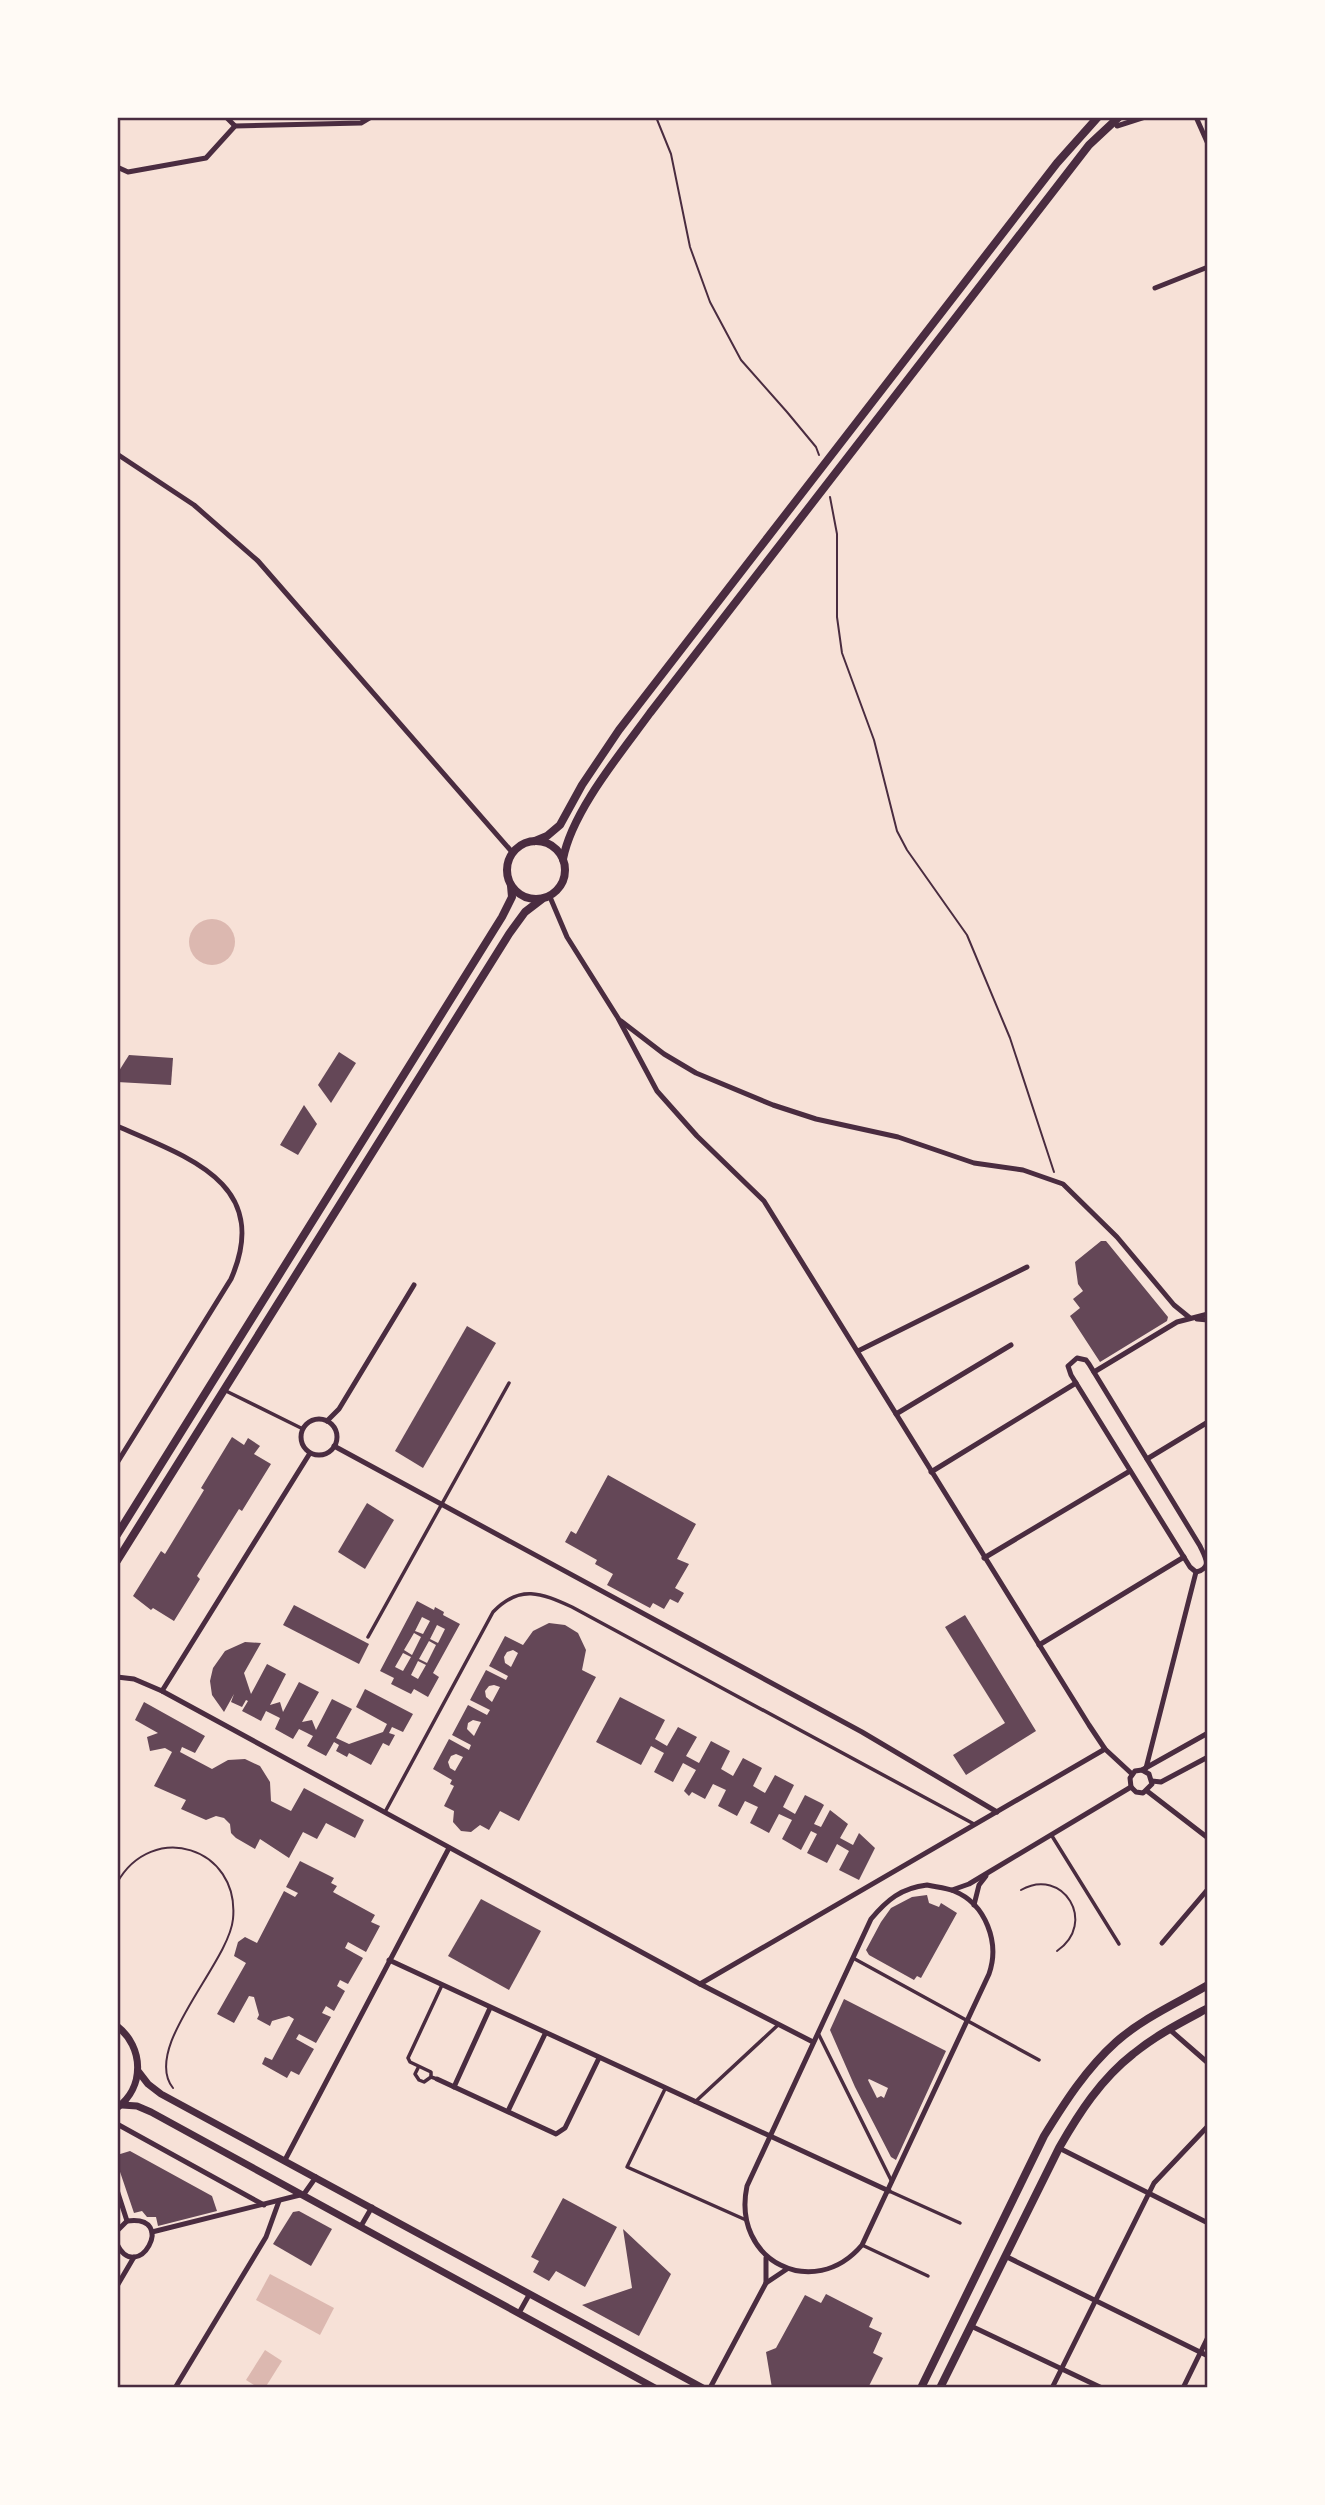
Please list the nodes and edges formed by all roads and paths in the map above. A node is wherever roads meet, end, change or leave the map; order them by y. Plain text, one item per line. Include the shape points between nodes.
1 (226, 117) edge
2 (371, 117) edge
3 (656, 117) edge
4 (1098, 117) edge
5 (1145, 117) edge
6 (1196, 117) edge
7 (1118, 122) edge
8 (235, 126) junction
9 (1208, 144) edge
10 (117, 167) edge
11 (1208, 267) edge
12 (1156, 288) dead end
13 (117, 453) edge
14 (823, 466) junction
15 (827, 486) junction
16 (535, 841) junction
17 (512, 852) junction
18 (563, 859) junction
19 (511, 886) junction
20 (546, 898) junction
21 (618, 1018) junction
22 (117, 1126) edge
23 (1063, 1184) junction
24 (1027, 1267) dead end
25 (414, 1285) dead end
26 (1208, 1314) edge
27 (1190, 1318) junction
28 (1208, 1320) edge
29 (1011, 1345) dead end
30 (858, 1351) junction
31 (1094, 1371) junction
32 (509, 1383) dead end
33 (1076, 1383) junction
34 (224, 1390) junction
35 (896, 1414) junction
36 (327, 1421) junction
37 (1208, 1422) edge
38 (303, 1429) junction
39 (334, 1446) junction
40 (310, 1452) junction
41 (1147, 1459) junction
42 (117, 1463) edge
43 (1130, 1471) junction
44 (931, 1472) junction
45 (442, 1505) junction
46 (117, 1535) edge
47 (1208, 1541) edge
48 (1199, 1546) junction
49 (1184, 1557) junction
50 (984, 1558) junction
51 (117, 1561) edge
52 (1208, 1561) edge
53 (1196, 1572) junction
54 (368, 1637) dead end
55 (1039, 1645) junction
56 (117, 1677) edge
57 (162, 1691) junction
58 (1208, 1733) edge
59 (1105, 1749) junction
60 (1208, 1756) edge
61 (1144, 1769) junction
62 (1132, 1774) junction
63 (1152, 1781) junction
64 (1131, 1787) junction
65 (1147, 1791) junction
66 (385, 1812) junction
67 (997, 1812) junction
68 (975, 1825) junction
69 (1051, 1835) junction
70 (1208, 1838) edge
71 (449, 1848) junction
72 (989, 1872) junction
73 (117, 1883) edge
74 (1208, 1889) edge
75 (952, 1890) junction
76 (1021, 1890) dead end
77 (974, 1905) junction
78 (1162, 1943) dead end
79 (1119, 1944) dead end
80 (1057, 1951) dead end
81 (853, 1958) junction
82 (389, 1960) junction
83 (700, 1983) junction
84 (442, 1985) junction
85 (1208, 1985) edge
86 (490, 2008) junction
87 (1208, 2008) edge
88 (968, 2021) junction
89 (778, 2025) junction
90 (117, 2026) edge
91 (1168, 2029) junction
92 (545, 2034) junction
93 (818, 2034) junction
94 (813, 2042) junction
95 (599, 2058) junction
96 (1039, 2060) dead end
97 (1208, 2063) edge
98 (419, 2067) junction
99 (138, 2071) junction
100 (434, 2078) junction
101 (454, 2087) junction
102 (173, 2088) dead end
103 (665, 2089) junction
104 (694, 2102) junction
105 (120, 2106) edge
106 (508, 2111) junction
107 (117, 2124) edge
108 (1208, 2126) edge
109 (768, 2136) junction
110 (1059, 2148) junction
111 (285, 2160) junction
112 (316, 2177) junction
113 (892, 2184) junction
114 (117, 2190) edge
115 (889, 2191) junction
116 (304, 2194) junction
117 (1149, 2194) junction
118 (279, 2201) junction
119 (264, 2205) junction
120 (372, 2207) junction
121 (746, 2220) junction
122 (127, 2221) junction
123 (960, 2223) dead end
124 (1208, 2223) edge
125 (361, 2226) junction
126 (117, 2231) edge
127 (152, 2232) junction
128 (862, 2245) junction
129 (118, 2248) edge
130 (1005, 2256) junction
131 (134, 2257) junction
132 (766, 2258) junction
133 (787, 2269) junction
134 (928, 2276) dead end
135 (766, 2283) junction
136 (117, 2286) edge
137 (529, 2295) junction
138 (1094, 2301) junction
139 (519, 2313) junction
140 (971, 2326) junction
141 (1208, 2337) edge
142 (1200, 2352) junction
143 (1208, 2356) edge
144 (1061, 2369) junction
145 (175, 2388) edge
146 (655, 2388) edge
147 (703, 2388) edge
148 (710, 2388) edge
149 (921, 2388) edge
150 (940, 2388) edge
151 (1052, 2388) edge
152 (1102, 2388) edge
153 (1183, 2388) edge

1 - 8 street
2 - 8 street via 361,123
3 - 14 path via 671,155 690,247 710,302 741,360 816,447
4 - 14 main road via 1056,163
5 - 7 street
6 - 9 street
7 - 15 main road via 1089,145
8 - 10 street via 206,158 128,172
11 - 12 street
13 - 17 street via 194,505 258,561
14 - 16 main road via 614,737 564,819 552,833
15 - 18 main road via 614,762 572,830
15 - 23 path via 837,534 842,653 874,740 897,831 967,935 1010,1038 1053,1170
16 - 17 main road
16 - 18 main road via 553,846
17 - 19 main road via 506,870
18 - 20 main road via 562,884
19 - 20 main road via 524,897
19 - 46 main road via 512,897 496,929
20 - 21 street
20 - 34 main road via 525,912 509,934
21 - 23 street via 696,1073 773,1105
21 - 30 street via 657,1091 764,1201
22 - 42 street via 193,1160 217,1177 239,1214 243,1239 231,1279
23 - 27 street
24 - 30 street
25 - 36 street
26 - 27 street
27 - 28 street
27 - 31 street via 1177,1321
29 - 35 street
30 - 35 street
31 - 33 street via 1082,1359 1070,1362 1068,1371
31 - 41 street
32 - 45 street
33 - 43 street
33 - 44 street
34 - 38 street
34 - 51 main road
35 - 44 street
36 - 38 street via 316,1420
36 - 39 street via 336,1432
37 - 41 street
38 - 40 street via 301,1440
39 - 40 street via 320,1455
39 - 45 street
40 - 57 street
41 - 48 street
43 - 49 street
43 - 50 street
44 - 50 street
45 - 54 street
45 - 67 street via 862,1732
47 - 48 street
48 - 52 street
49 - 53 street
49 - 55 street
50 - 55 street
52 - 53 street
53 - 61 street
55 - 59 street
56 - 57 street
57 - 66 street
58 - 61 street
59 - 62 street
59 - 67 street
60 - 63 street via 1161,1783
61 - 62 street
61 - 63 street
62 - 64 street
63 - 65 street
64 - 65 street via 1136,1792
64 - 69 street
65 - 70 street
66 - 68 street via 493,1612 511,1598 533,1594 572,1608
66 - 71 street
67 - 68 street
68 - 83 street
69 - 72 street
69 - 79 street
71 - 82 street
71 - 83 street
72 - 75 street
72 - 77 street via 979,1885
73 - 102 path via 133,1862 171,1846 211,1860 232,1891 231,1932 169,2046 166,2076
74 - 78 street
75 - 77 street
75 - 81 street via 927,1885 898,1893 871,1919
76 - 80 path via 1050,1885 1071,1901 1074,1928
77 - 88 street via 988,1927 994,1951
81 - 88 street
81 - 93 street
82 - 84 street
82 - 111 street
83 - 89 street
84 - 86 street
84 - 98 street via 408,2057
85 - 149 main road via 1116,2042 1065,2101
86 - 92 street
86 - 101 street
87 - 91 main road
88 - 96 street
88 - 113 street
89 - 94 street
89 - 104 street
90 - 99 main road via 135,2049
91 - 97 street
91 - 110 main road via 1132,2054 1102,2084
92 - 95 street
92 - 106 street
93 - 94 street
93 - 113 street
94 - 109 street
95 - 103 street
95 - 106 street via 562,2132 550,2133
98 - 100 street
98 - 100 street via 417,2079
99 - 105 main road via 133,2089
99 - 111 main road via 161,2094
100 - 101 street
101 - 106 street
103 - 104 street
103 - 121 street via 627,2167
104 - 109 street
105 - 116 main road via 147,2110
107 - 119 street
108 - 117 street via 1162,2172
109 - 115 street
109 - 121 street via 744,2196
110 - 117 street
110 - 130 main road
111 - 112 main road
112 - 116 street
112 - 120 main road
113 - 115 street
114 - 122 street
115 - 123 street
115 - 128 street
116 - 118 street
116 - 125 main road
117 - 124 street
117 - 138 street
118 - 119 street
118 - 145 street via 266,2237
119 - 127 street
120 - 125 street
120 - 137 main road
121 - 132 street
122 - 126 street
122 - 127 street via 141,2221
125 - 139 main road
127 - 131 street via 148,2250
128 - 133 street via 848,2259 823,2269
128 - 134 street
129 - 131 street
130 - 138 street
130 - 140 main road
131 - 136 street
132 - 133 street
132 - 135 street
133 - 135 street
135 - 148 street
137 - 139 street
137 - 147 main road
138 - 142 street
138 - 144 street
139 - 146 main road
140 - 144 street
140 - 150 main road
141 - 142 street
142 - 143 street
142 - 153 street
144 - 151 street
144 - 152 street

